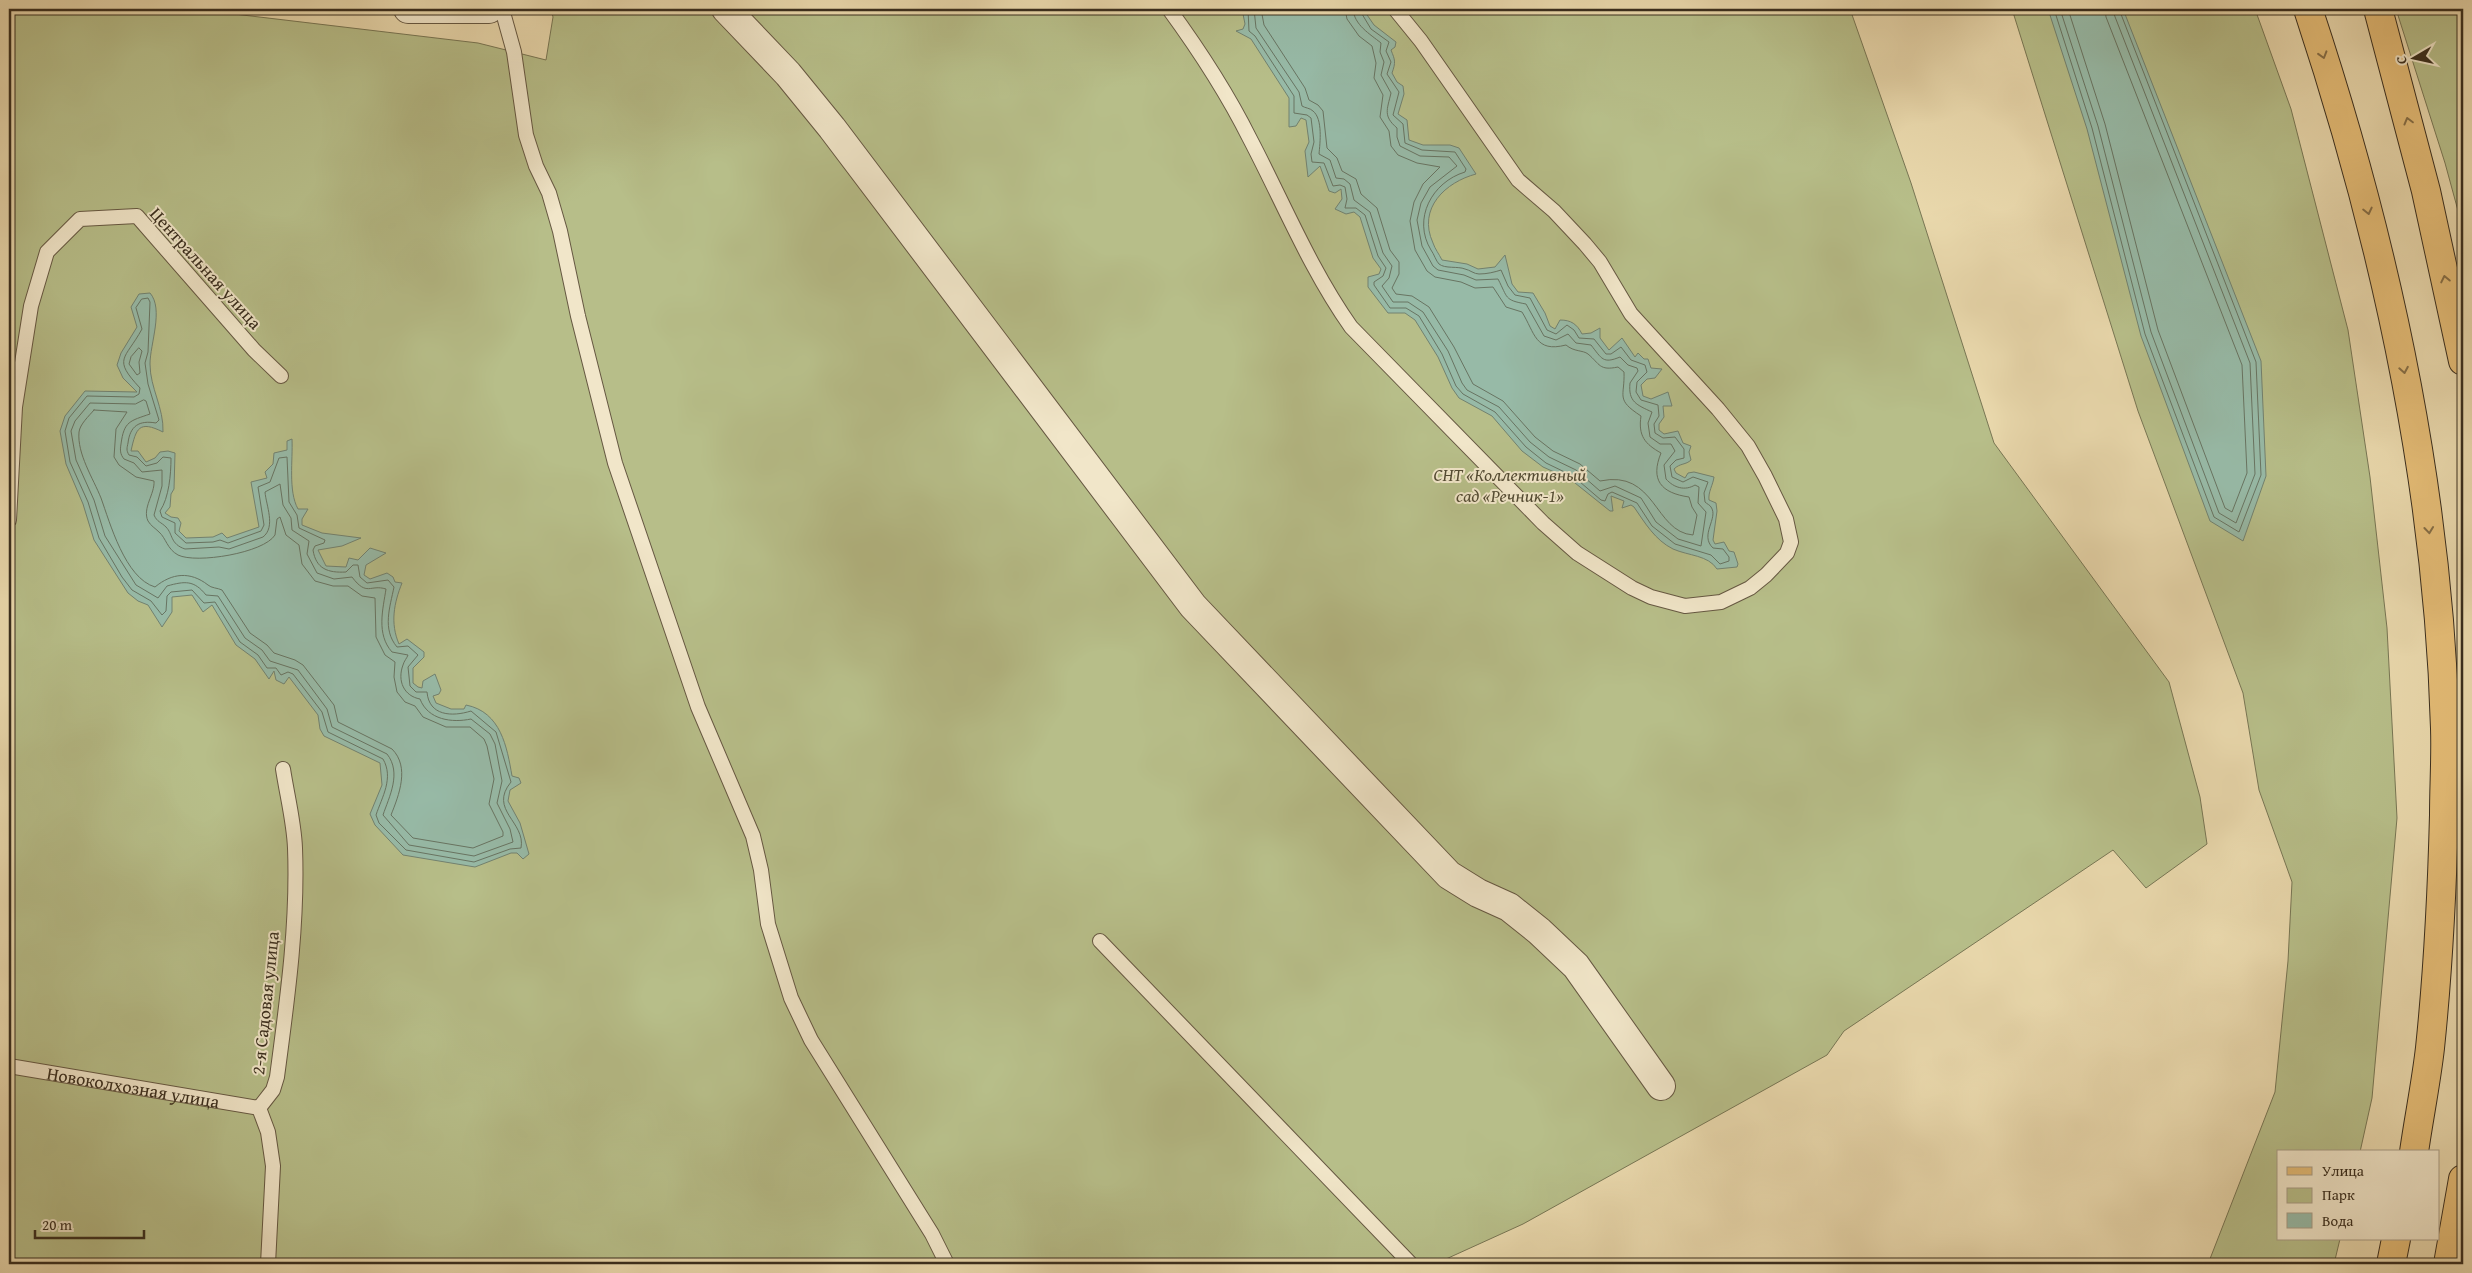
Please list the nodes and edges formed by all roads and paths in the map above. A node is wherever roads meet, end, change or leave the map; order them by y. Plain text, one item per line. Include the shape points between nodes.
1 (408, 9) edge
2 (489, 9) edge
3 (502, 9) edge
4 (726, 9) edge
5 (1169, 9) edge
6 (1395, 9) edge
7 (2308, 9) edge
8 (2378, 9) edge
9 (2463, 361) edge
10 (281, 376) dead end
11 (9, 520) edge
12 (283, 769) dead end
13 (1100, 941) dead end
14 (9, 1066) edge
15 (1661, 1086) dead end
16 (259, 1108) junction
17 (2414, 1150) edge
18 (2463, 1179) edge
19 (2396, 1240) edge
20 (268, 1264) edge
21 (948, 1264) edge
22 (1410, 1264) edge
23 (2391, 1264) edge
24 (2448, 1264) edge

1 - 2 street
3 - 21 lane via 514,52 526,134 560,231 615,463 698,707 753,836 768,924 791,998 811,1040
4 - 15 street via 788,74 832,128 1193,606 1449,875 1509,907 1576,966
5 - 6 lane via 1218,82 1330,297 1351,327 1543,524 1603,571 1651,597 1685,606 1705,605 1736,596 1750,588 1778,564 1791,542 1786,519 1748,446 1631,314 1600,262 1554,211 1518,180
7 -> 17 main road via 2362,186 2398,333 2424,478 2438,610 2446,730 2442,898 2430,1049
9 -> 8 main road via 2426,191
10 - 11 lane, Центральная улица via 254,350 137,216 80,219 47,252 31,306 15,407
12 - 16 lane, 2-я Садовая улица via 295,847 291,964 277,1077 273,1090
13 - 22 lane
14 - 16 lane, Новоколхозная улица
16 - 20 lane via 268,1132 273,1166
18 - 24 main road
19 - 23 main road

